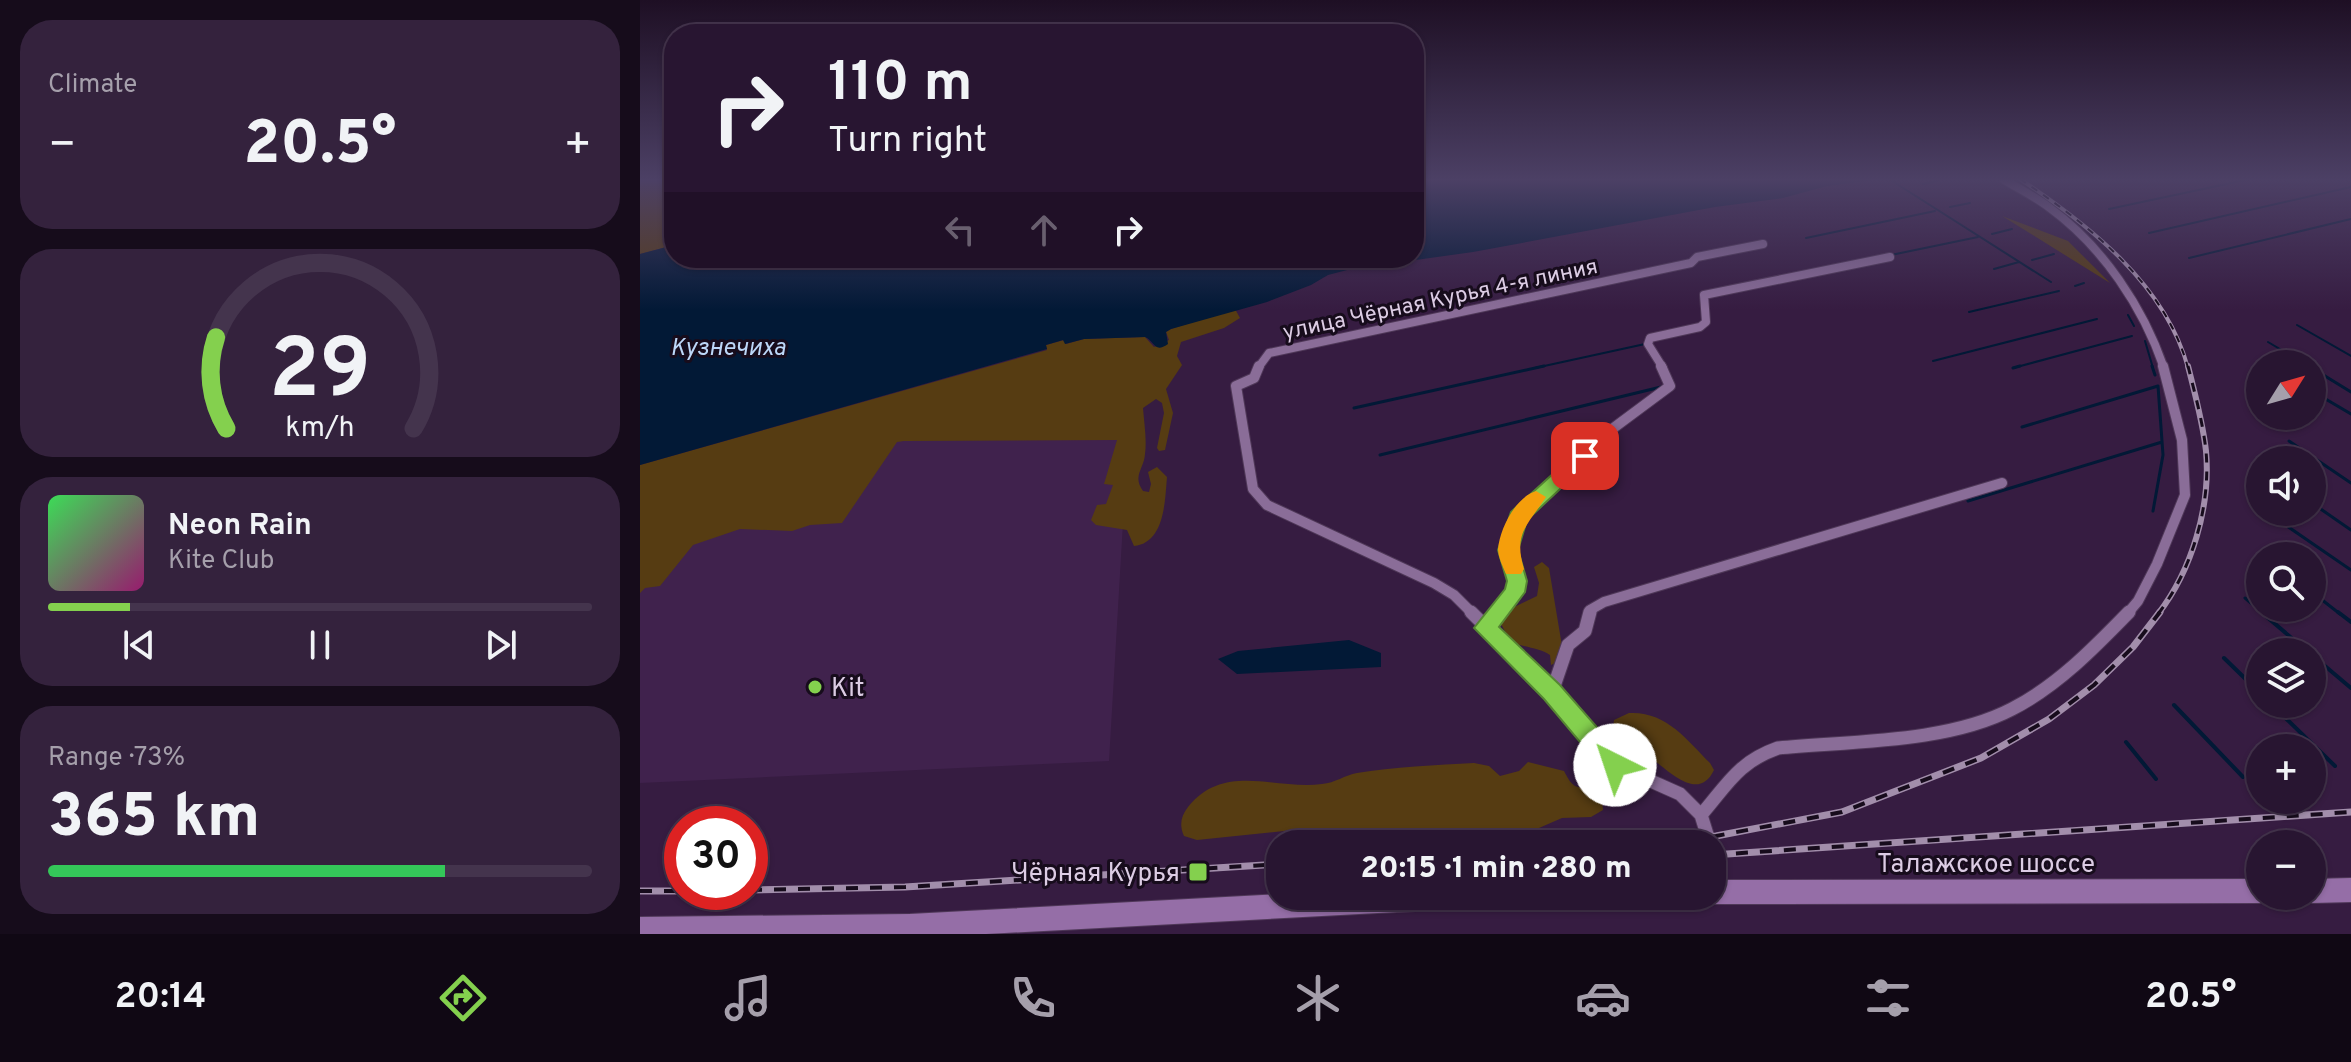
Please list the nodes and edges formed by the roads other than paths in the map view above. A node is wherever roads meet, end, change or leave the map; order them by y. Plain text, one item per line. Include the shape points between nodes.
1 (2065, 223) edge
2 (1763, 244) dead end
3 (1890, 257) dead end
4 (2002, 483) dead end
5 (1485, 628) junction
6 (1552, 692) junction
7 (1701, 815) junction
8 (1706, 830) edge
9 (2351, 890) edge
10 (2246, 891) edge
11 (2326, 891) edge
12 (1726, 892) edge
13 (1266, 907) edge
14 (640, 929) edge

1 - 7 street via 2093,248 2125,292 2163,363 2184,451 2185,494 2137,602 2081,659 2014,711 1946,732 1755,754 1740,764
2 - 5 street, улица Чёрная Курья 4-я линия via 1265,356 1254,378 1236,386 1253,489 1267,505 1434,583 1454,595
3 - 5 street via 1709,293 1704,295 1706,322 1700,327 1650,338 1648,344 1670,386 1596,441 1518,517 1508,550 1515,592
4 - 6 street via 1604,602 1590,610 1585,631 1568,645
5 - 6 street
6 - 7 street via 1615,765 1680,794
7 - 8 street
9 - 11 main road
10 - 12 main road, Талажское шоссе
13 - 14 main road via 910,926

